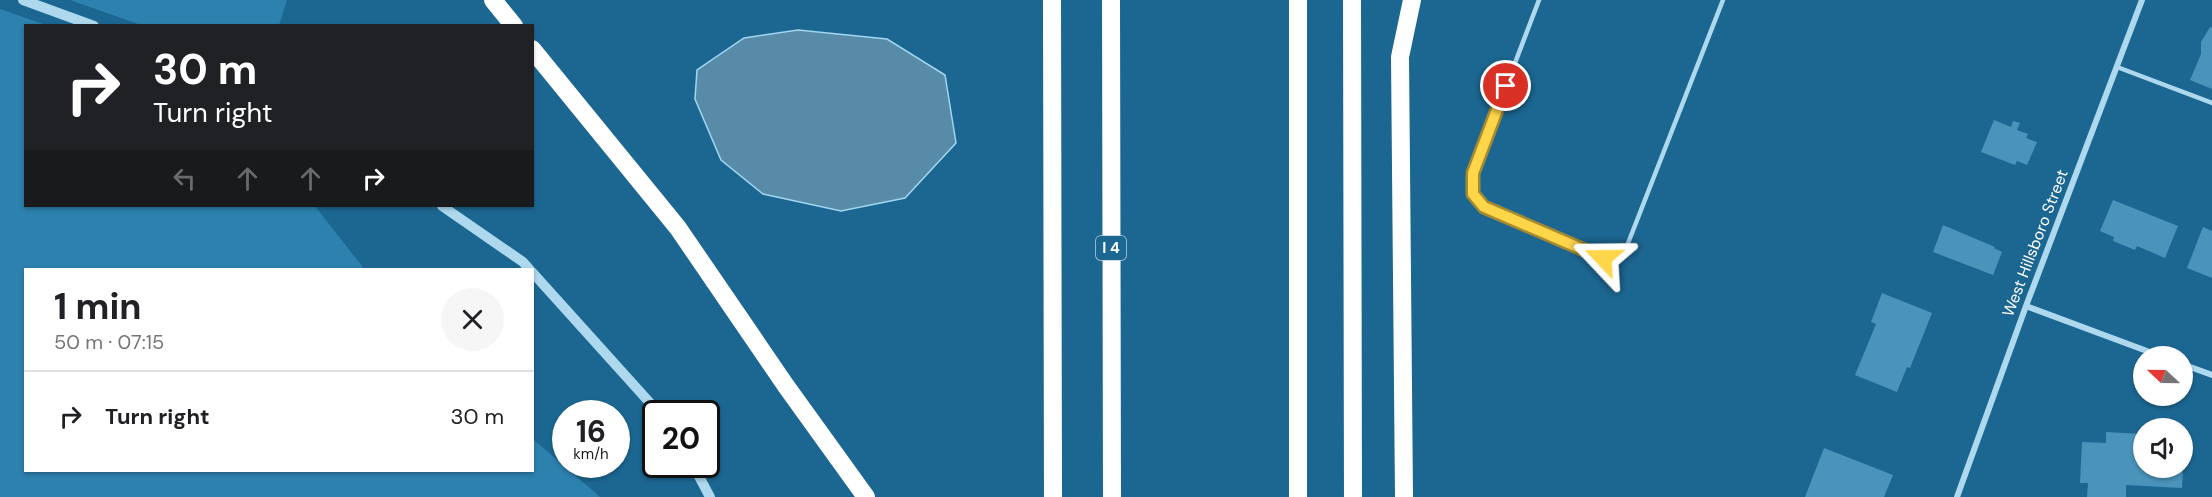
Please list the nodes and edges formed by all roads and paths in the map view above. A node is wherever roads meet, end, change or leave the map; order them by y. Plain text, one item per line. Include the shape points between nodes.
1 (23, 0) edge
2 (493, 0) edge
3 (1052, 0) edge
4 (1111, 0) edge
5 (1298, 0) edge
6 (1352, 0) edge
7 (1412, 0) edge
8 (1539, 0) edge
9 (1723, 0) edge
10 (2142, 0) edge
11 (89, 24) edge
12 (512, 24) edge
13 (534, 51) edge
14 (2117, 67) junction
15 (2212, 103) edge
16 (443, 207) edge
17 (529, 268) edge
18 (534, 273) edge
19 (2026, 306) junction
20 (2133, 346) edge
21 (2193, 368) edge
22 (2212, 375) edge
23 (647, 400) edge
24 (700, 478) edge
25 (710, 497) edge
26 (866, 497) edge
27 (1053, 497) edge
28 (1112, 497) edge
29 (1298, 497) edge
30 (1353, 497) edge
31 (1404, 497) edge
32 (1957, 497) edge

1 - 11 street
2 - 12 highway
3 - 27 highway
4 - 28 highway, I 4
5 - 29 highway
6 - 30 highway
7 - 31 highway via 1400,57
8 - 9 lane via 1473,173 1473,194 1484,207 1603,258 1615,258 1625,251
10 - 14 street, West Hillsboro Street
13 - 26 highway via 678,228
14 - 15 lane
14 - 19 street, West Hillsboro Street
16 - 17 street
18 - 23 street
19 - 20 street
19 - 32 street, West Hillsboro Street
21 - 22 street
24 - 25 street

